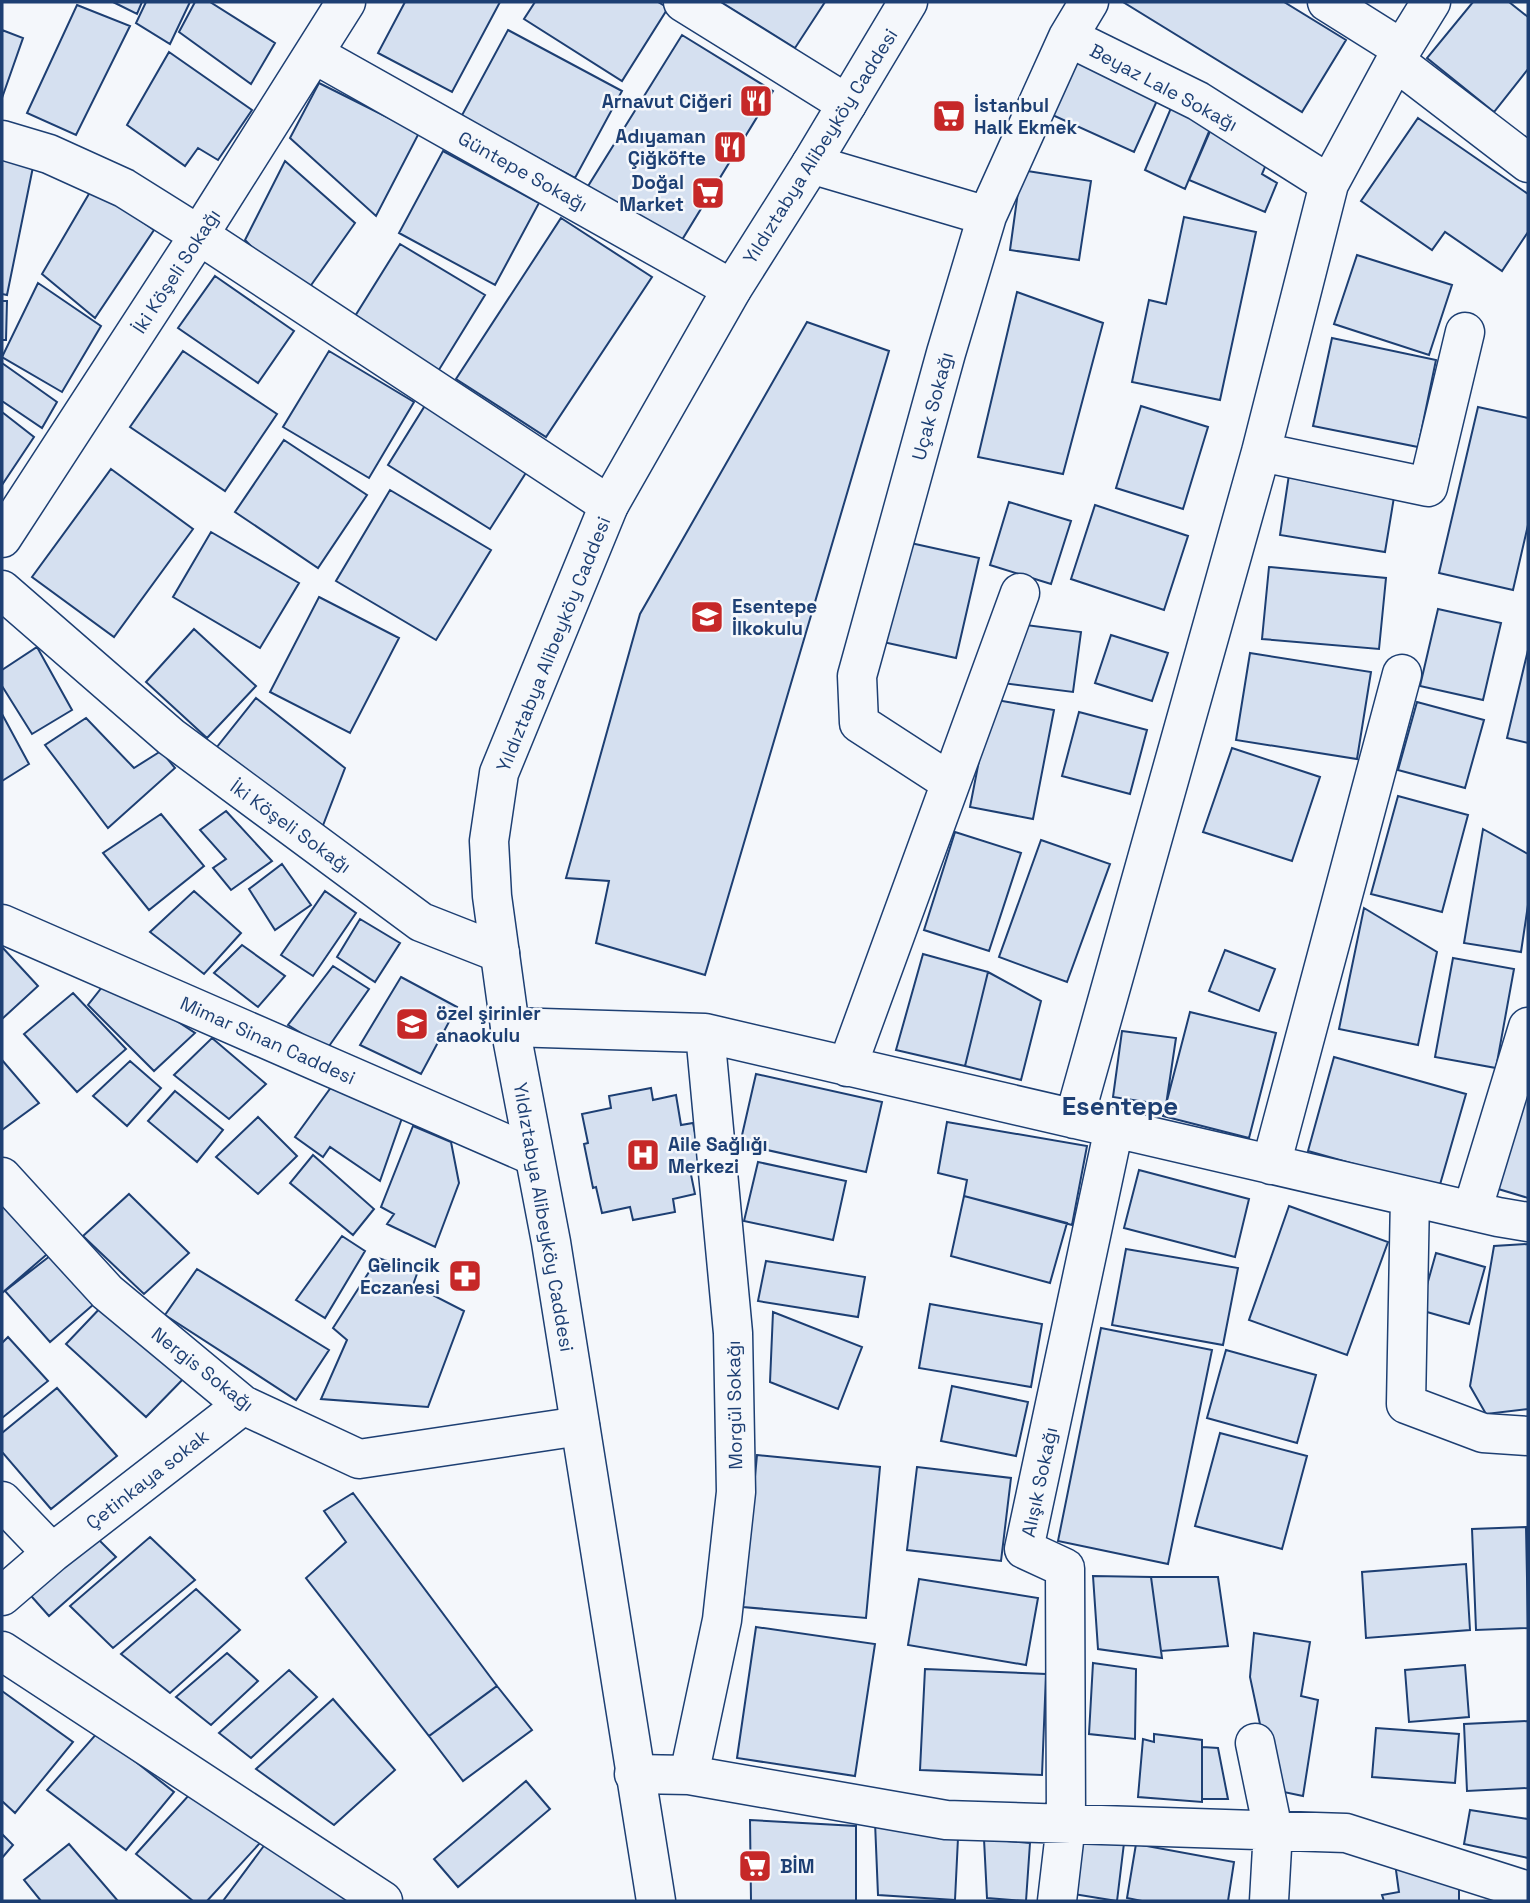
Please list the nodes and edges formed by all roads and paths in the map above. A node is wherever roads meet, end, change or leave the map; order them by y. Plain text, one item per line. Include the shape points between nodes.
1 (683, 2) edge
2 (908, 2) edge
3 (1089, 2) edge
4 (1327, 2) edge
5 (1431, 2) edge
6 (331, 7) edge
7 (1068, 37) junction
8 (314, 54) junction
9 (1399, 55) junction
10 (847, 104) junction
11 (2, 140) edge
12 (1528, 163) edge
13 (811, 164) junction
14 (1329, 184) junction
15 (987, 216) junction
16 (200, 235) junction
17 (732, 289) junction
18 (1465, 332) dead end
19 (1261, 452) junction
20 (610, 505) junction
21 (2, 538) edge
22 (2, 590) edge
23 (1020, 593) dead end
24 (1402, 674) dead end
25 (950, 782) junction
26 (2, 924) edge
27 (500, 953) junction
28 (510, 1027) junction
29 (1528, 1027) edge
30 (705, 1033) junction
31 (847, 1066) junction
32 (1074, 1119) junction
33 (1114, 1128) junction
34 (534, 1156) junction
35 (1270, 1165) junction
36 (2, 1177) edge
37 (1410, 1197) junction
38 (1472, 1211) junction
39 (1528, 1222) edge
40 (243, 1405) junction
41 (580, 1426) junction
42 (1483, 1433) junction
43 (1528, 1436) edge
44 (1528, 1460) edge
45 (2, 1501) edge
46 (52, 1553) junction
47 (2, 1596) edge
48 (2, 1651) edge
49 (1255, 1743) dead end
50 (634, 1774) junction
51 (689, 1774) junction
52 (1066, 1824) junction
53 (1273, 1830) junction
54 (1528, 1891) edge
55 (383, 1901) edge
56 (656, 1901) edge
57 (1057, 1901) edge
58 (1269, 1901) edge

1 - 10 street
2 - 10 street, Yıldıztabya Alibeyköy Caddesi
3 - 7 street, Uçak Sokağı
4 - 9 street
5 - 9 street
6 - 8 street, İki Köşeli Sokağı
7 - 14 street, Beyaz Lale Sokağı via 1198,101
7 - 15 street, Uçak Sokağı
8 - 16 street, İki Köşeli Sokağı
8 - 17 street, Güntepe Sokağı
9 - 12 street
9 - 14 street
10 - 13 street, Yıldıztabya Alibeyköy Caddesi
11 - 16 street via 49,154 124,188
13 - 15 street
13 - 17 street, Yıldıztabya Alibeyköy Caddesi
14 - 19 street
15 - 25 street, Uçak Sokağı via 857,676 859,723
16 - 20 street
16 - 21 street, İki Köşeli Sokağı
17 - 20 street, Yıldıztabya Alibeyköy Caddesi
18 - 19 street via 1428,487
19 - 32 street
20 - 27 street, Yıldıztabya Alibeyköy Caddesi via 499,773 489,841
22 - 27 street, İki Köşeli Sokağı via 171,737 421,922
23 - 25 street
24 - 35 street
25 - 31 street
26 - 34 street, Mimar Sinan Caddesi
27 - 28 street, Yıldıztabya Alibeyköy Caddesi
28 - 30 street
28 - 34 street, Yıldıztabya Alibeyköy Caddesi
29 - 38 street
30 - 31 street
30 - 51 street, Morgül Sokağı via 733,1333 736,1492 722,1620
31 - 32 street
32 - 33 street
33 - 35 street
33 - 52 street, Alışık Sokağı via 1024,1549 1065,1568
34 - 41 street, Yıldıztabya Alibeyköy Caddesi
35 - 37 street
36 - 40 street, Nergis Sokağı via 107,1292
37 - 38 street
37 - 42 street via 1406,1404
38 - 39 street
40 - 41 street, Nergis Sokağı via 359,1459
40 - 46 street, Çetinkaya sokak
41 - 50 street, Yıldıztabya Alibeyköy Caddesi
42 - 43 street
42 - 44 street
45 - 46 street
46 - 47 street, Çetinkaya sokak
48 - 55 street
49 - 53 street
50 - 51 street
50 - 56 street, Yıldıztabya Alibeyköy Caddesi
51 - 52 street via 946,1820
52 - 53 street
52 - 57 street, Alışık Sokağı
53 - 54 street via 1346,1833
53 - 58 street

